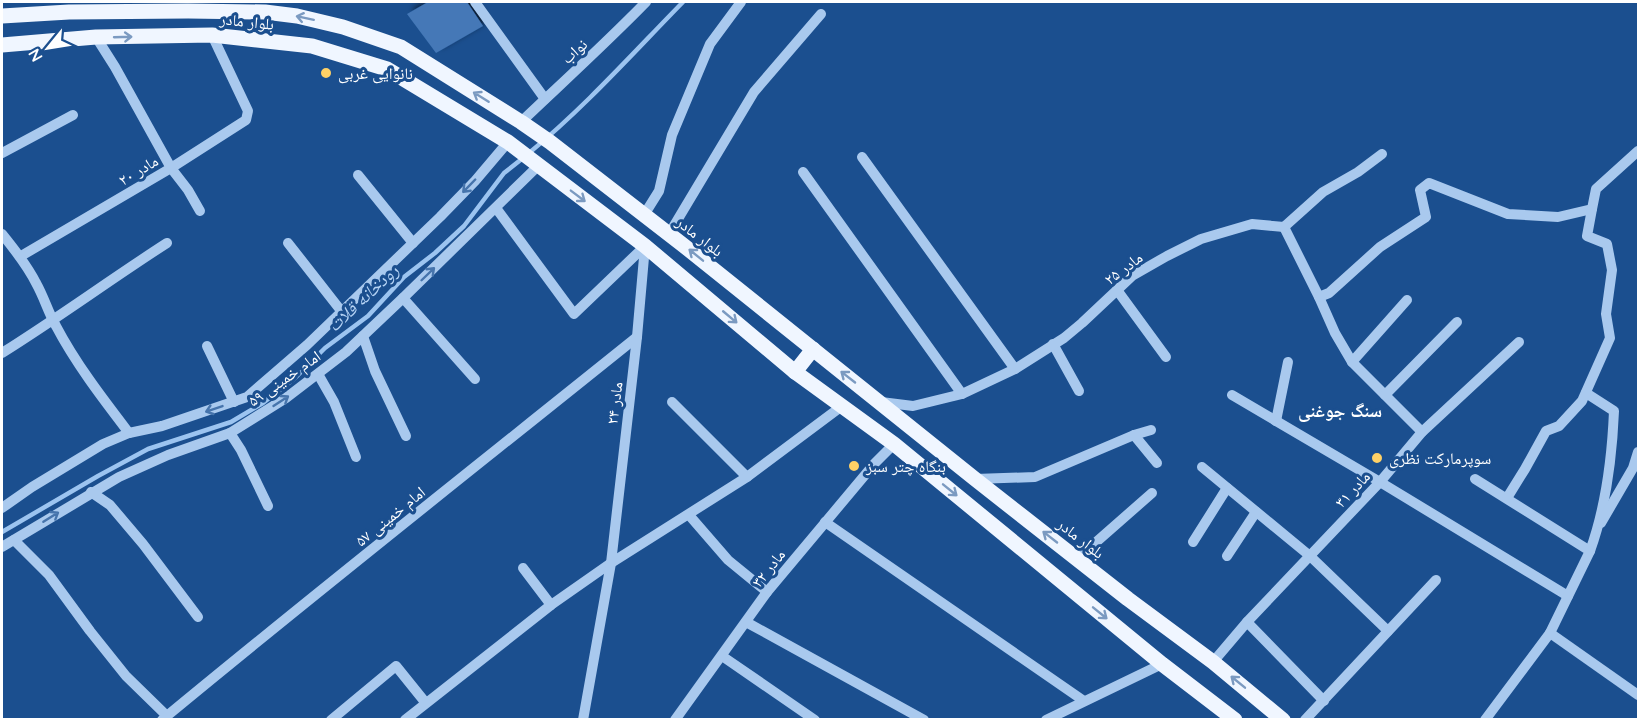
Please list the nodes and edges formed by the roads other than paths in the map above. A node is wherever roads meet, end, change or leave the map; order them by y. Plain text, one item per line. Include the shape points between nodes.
1 (475, 2) edge
2 (646, 2) edge
3 (741, 2) edge
4 (821, 14) dead end
5 (2, 15) edge
6 (212, 35) junction
7 (96, 37) junction
8 (2, 45) edge
9 (545, 99) junction
10 (73, 115) dead end
11 (526, 125) junction
12 (511, 145) junction
13 (1638, 151) edge
14 (2, 153) edge
15 (1382, 154) dead end
16 (862, 157) dead end
17 (535, 163) junction
18 (171, 168) junction
19 (803, 172) dead end
20 (358, 175) dead end
21 (496, 208) junction
22 (1592, 209) junction
23 (200, 211) dead end
24 (644, 215) junction
25 (1284, 227) junction
26 (2, 234) edge
27 (669, 234) junction
28 (167, 243) dead end
29 (288, 243) dead end
30 (413, 243) junction
31 (645, 246) junction
32 (21, 256) junction
33 (1117, 290) junction
34 (1320, 297) junction
35 (403, 298) junction
36 (1407, 300) dead end
37 (342, 312) junction
38 (53, 321) junction
39 (1458, 322) dead end
40 (363, 336) junction
41 (637, 337) junction
42 (1519, 342) dead end
43 (1053, 344) junction
44 (207, 346) dead end
45 (813, 349) junction
46 (2, 353) edge
47 (1166, 357) dead end
48 (1288, 362) dead end
49 (1352, 362) junction
50 (1015, 369) junction
51 (795, 372) junction
52 (318, 374) junction
53 (475, 380) dead end
54 (1079, 391) dead end
55 (1586, 393) junction
56 (962, 394) junction
57 (1232, 395) dead end
58 (1385, 395) junction
59 (234, 402) junction
60 (672, 402) dead end
61 (881, 402) junction
62 (842, 406) junction
63 (1276, 421) junction
64 (1151, 430) dead end
65 (1422, 432) junction
66 (129, 433) junction
67 (230, 433) junction
68 (1134, 435) junction
69 (406, 436) dead end
70 (894, 444) junction
71 (1638, 452) edge
72 (356, 457) dead end
73 (1157, 463) dead end
74 (1202, 467) dead end
75 (747, 477) junction
76 (1475, 478) dead end
77 (975, 479) junction
78 (1380, 482) junction
79 (1227, 488) junction
80 (91, 492) junction
81 (1152, 493) dead end
82 (1507, 498) junction
83 (268, 506) dead end
84 (2, 508) edge
85 (1256, 512) junction
86 (689, 515) junction
87 (825, 522) junction
88 (1597, 530) junction
89 (14, 540) junction
90 (1193, 542) dead end
91 (2, 548) edge
92 (1590, 551) junction
93 (1227, 556) dead end
94 (1310, 556) junction
95 (1078, 558) junction
96 (611, 563) junction
97 (523, 568) dead end
98 (1436, 580) dead end
99 (767, 592) junction
100 (1568, 596) junction
101 (551, 605) junction
102 (198, 617) dead end
103 (746, 621) junction
104 (1247, 622) junction
105 (1388, 631) junction
106 (1550, 633) junction
107 (722, 656) junction
108 (1213, 662) junction
109 (1162, 664) junction
110 (1638, 695) edge
111 (1084, 701) junction
112 (1324, 701) junction
113 (425, 702) junction
114 (164, 718) edge
115 (331, 720) edge
116 (405, 720) edge
117 (583, 720) edge
118 (675, 720) edge
119 (815, 720) edge
120 (924, 720) edge
121 (1046, 720) edge
122 (1235, 720) edge
123 (1283, 720) edge
124 (1305, 720) edge
125 (1485, 720) edge

1 - 9 street
2 - 9 street, نواب
3 - 24 street via 710,44 672,135 658,191
4 - 27 street via 754,92
11 -> 5 main road, بلوار مادر via 401,47 297,16 188,11
7 -> 6 main road, بلوار مادر
6 - 12 main road, بلوار مادر via 312,46 387,69
6 - 18 street via 248,111 246,120
7 - 8 main road, بلوار مادر
7 - 18 street, مادر ۲۰
9 - 11 street, نواب
10 - 14 street
11 - 24 main road, بلوار مادر
12 - 17 main road, بلوار مادر
12 -> 30 street, امام خمینی ۵۹
13 - 22 street via 1596,189
15 - 25 street via 1323,192
16 - 50 street
17 - 21 street, امام خمینی ۵۹
17 -> 31 main road, بلوار مادر
18 - 23 street
18 - 32 street, مادر ۲۰
19 - 56 street
20 - 30 street
21 - 31 street via 574,314
35 -> 21 street, امام خمینی ۵۹
22 - 34 street via 1558,217 1508,214 1429,183 1420,190 1426,217 1380,247
22 - 55 street via 1587,236 1607,244 1612,270 1606,314 1610,338
24 - 27 main road, بلوار مادر
25 - 33 street, مادر ۲۵ via 1252,224 1201,239 1132,276
25 - 34 street
26 - 32 street
45 -> 27 main road, بلوار مادر
28 - 38 street
29 - 37 street
30 - 37 street, امام خمینی ۵۹
31 - 41 street, مادر ۲۴
31 -> 51 main road, بلوار مادر
32 - 38 street
33 - 43 street, مادر ۲۵
33 - 47 street
34 - 49 street
35 - 40 street, امام خمینی ۵۹
35 - 53 street
36 - 49 street
37 - 59 street, امام خمینی ۵۹ via 247,397
38 - 46 street
38 - 66 street
39 - 58 street
40 - 52 street, امام خمینی ۵۹
40 - 69 street
41 - 96 street, مادر ۲۴
41 - 114 street, امام خمینی ۵۷
42 - 65 street, مادر ۳۱
43 - 50 street, مادر ۲۵
43 - 54 street
44 - 59 street
45 - 51 main road
61 -> 45 main road, بلوار مادر
48 - 63 street
49 - 58 street
50 - 56 street, مادر ۲۵
51 - 62 main road, بلوار مادر
67 -> 52 street, امام خمینی ۵۹
52 - 72 street
55 - 82 street via 1559,426 1546,431
55 - 88 street via 1614,411 1612,449
56 - 61 street, مادر ۲۵ via 913,406
57 - 63 street
58 - 65 street
59 -> 66 street, امام خمینی ۵۹
60 - 75 street
61 - 77 main road, بلوار مادر
62 - 70 main road, بلوار مادر
62 - 75 street
63 - 78 street
64 - 68 street
65 - 78 street, مادر ۳۱
66 - 84 street, امام خمینی ۵۹ via 103,444
67 - 80 street, امام خمینی ۵۹ via 158,459
67 - 83 street
68 - 73 street
68 - 77 street via 1035,477
70 - 87 street, مادر ۳۲
70 -> 109 main road, بلوار مادر
71 - 88 street via 1633,468
74 - 79 street
75 - 86 street
76 - 82 street
95 -> 77 main road, بلوار مادر
78 - 94 street, مادر ۳۱
78 - 100 street
79 - 85 street
79 - 90 street
89 -> 80 street, امام خمینی ۵۹
80 - 102 street via 110,505
81 - 95 street
82 - 92 street
85 - 93 street
85 - 94 street
86 - 96 street
86 - 99 street via 729,560
87 - 99 street, مادر ۳۲
87 - 111 street
88 - 92 street
89 - 91 street, امام خمینی ۵۹
89 - 114 street via 49,574 90,631
92 - 100 street
94 - 104 street, مادر ۳۱
94 - 105 street
95 - 108 main road, بلوار مادر
96 - 101 street
96 - 117 street, مادر ۲۴
97 - 101 street
98 - 105 street
99 - 103 street, مادر ۳۲
100 - 106 street
101 - 113 street
103 - 107 street, مادر ۳۲
103 - 120 street
104 - 108 street, مادر ۳۱
104 - 112 street
105 - 112 street
106 - 110 street
106 - 125 street
107 - 118 street, مادر ۳۲
107 - 119 street
123 -> 108 main road, بلوار مادر
109 - 111 street
109 - 122 main road, بلوار مادر
111 - 121 street
112 - 124 street
113 - 115 street via 396,666
113 - 116 street

